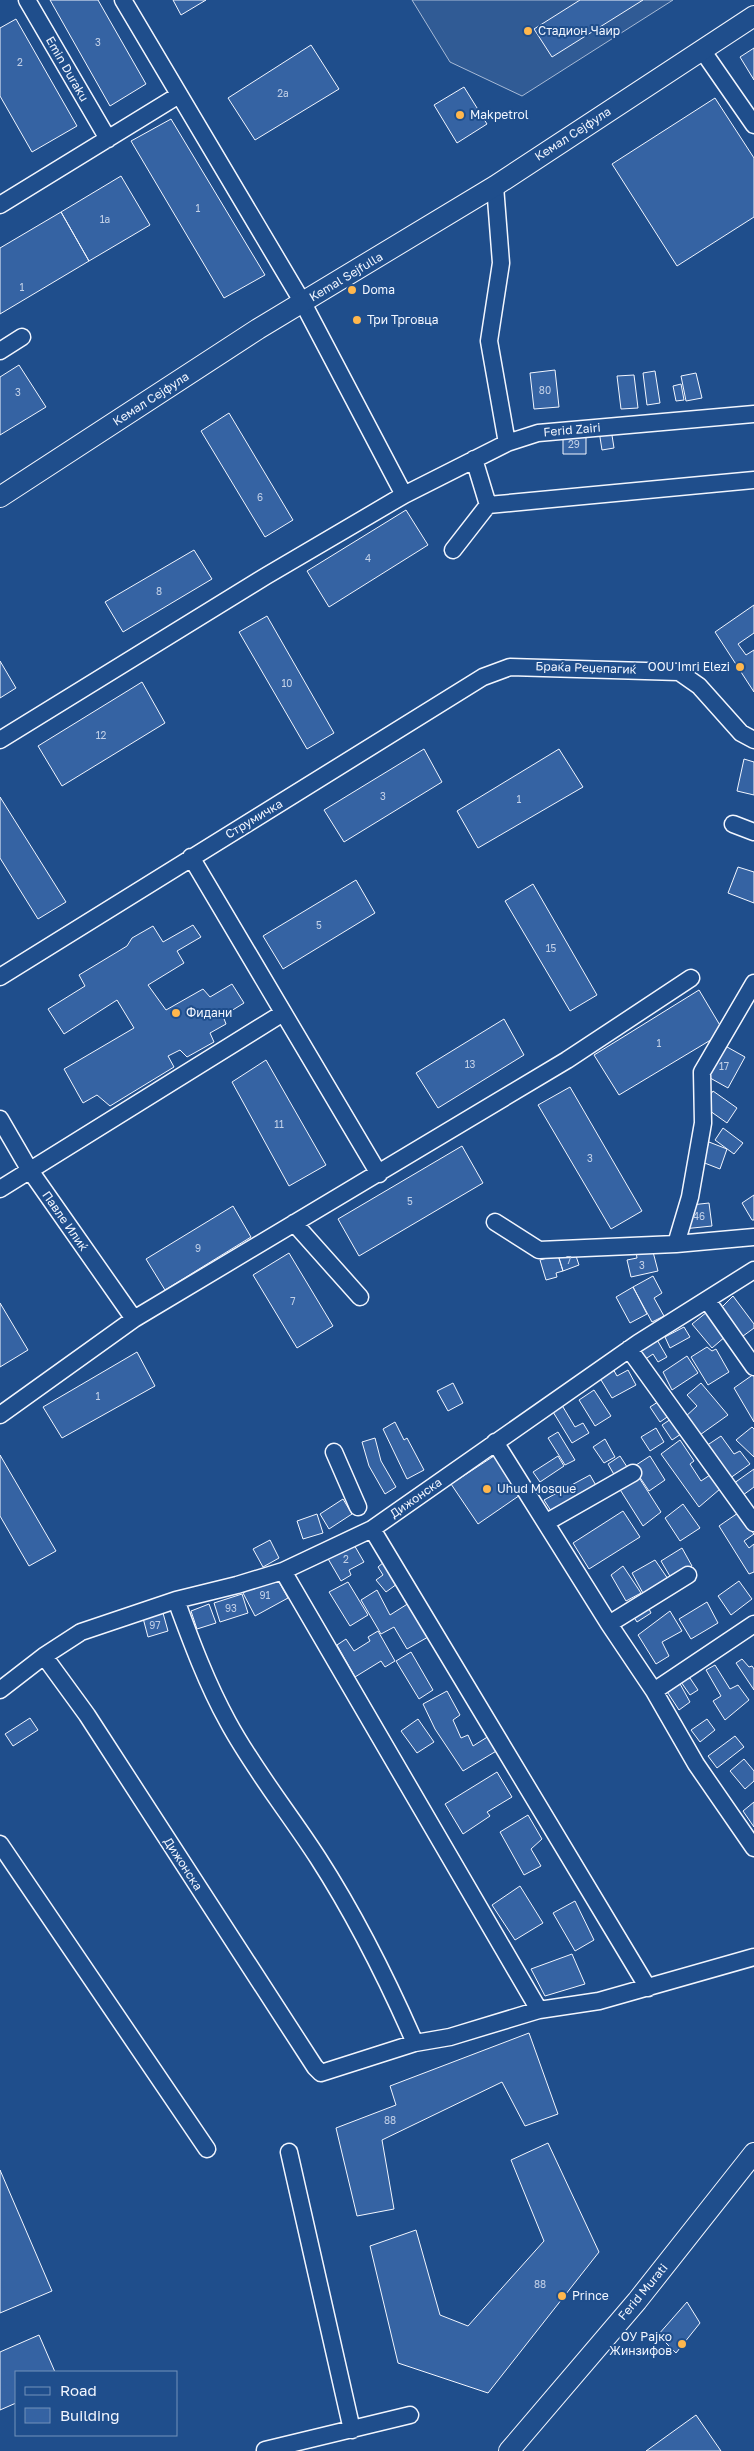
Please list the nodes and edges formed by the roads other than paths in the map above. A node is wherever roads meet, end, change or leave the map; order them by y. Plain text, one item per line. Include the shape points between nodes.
1 (27, 0) edge
2 (123, 0) edge
3 (754, 16) edge
4 (702, 50) junction
5 (179, 95) junction
6 (754, 125) edge
7 (108, 139) junction
8 (495, 186) junction
9 (0, 205) edge
10 (390, 250) joint
11 (303, 303) junction
12 (22, 337) dead end
13 (0, 351) edge
14 (754, 414) edge
15 (507, 443) junction
16 (474, 459) junction
17 (754, 480) edge
18 (404, 496) junction
19 (0, 497) edge
20 (488, 505) junction
21 (453, 550) dead end
22 (510, 666) joint
23 (0, 740) edge
24 (754, 740) edge
25 (733, 824) dead end
26 (754, 832) edge
27 (191, 857) junction
28 (0, 977) edge
29 (691, 978) dead end
30 (754, 983) edge
31 (283, 1013) junction
32 (0, 1119) edge
33 (29, 1169) junction
34 (379, 1174) junction
35 (0, 1188) edge
36 (495, 1222) dead end
37 (294, 1223) junction
38 (754, 1237) edge
39 (676, 1244) junction
40 (754, 1270) edge
41 (360, 1297) dead end
42 (707, 1300) junction
43 (134, 1319) junction
44 (629, 1349) junction
45 (754, 1367) edge
46 (0, 1415) edge
47 (495, 1442) junction
48 (334, 1452) dead end
49 (633, 1473) dead end
50 (358, 1507) dead end
51 (547, 1522) junction
52 (754, 1523) edge
53 (372, 1529) junction
54 (283, 1572) junction
55 (688, 1575) dead end
56 (176, 1600) junction
57 (609, 1624) junction
58 (754, 1624) edge
59 (44, 1656) junction
60 (0, 1690) edge
61 (654, 1691) junction
62 (0, 1844) edge
63 (754, 1848) edge
64 (754, 1957) edge
65 (648, 1988) junction
66 (539, 2010) junction
67 (415, 2043) junction
68 (207, 2149) dead end
69 (289, 2152) dead end
70 (754, 2154) edge
71 (410, 2415) dead end
72 (352, 2430) junction
73 (265, 2450) edge
74 (509, 2451) edge

1 - 7 street, Emin Duraku
2 - 5 street
3 - 4 street, Кемал Сејфула
4 - 6 street
4 - 8 street, Кемал Сејфула
5 - 7 street
5 - 11 street
7 - 9 street
8 - 10 street, Кемал Сејфула
8 - 15 street via 500,262 489,341
10 - 11 street, Kemal Sejfulla
11 - 18 street
11 - 19 street, Кемал Сејфула
12 - 13 street
14 - 15 street, Ferid Zairi via 538,433
15 - 16 street, Ferid Zairi
16 - 18 street, Ferid Zairi
16 - 20 street
17 - 20 street
18 - 23 street, Ferid Zairi via 266,576
20 - 21 street
22 - 24 street, Браќа Реџепагиќ via 679,672 698,686 740,733
22 - 27 street, Струмичка via 483,677
25 - 26 street
27 - 28 street, Струмичка
27 - 31 street
29 - 34 street via 567,1060
30 - 39 street via 702,1072 703,1123 690,1197
31 - 33 street
31 - 34 street
32 - 33 street, Павле Илиќ
33 - 35 street
33 - 43 street, Павле Илиќ
34 - 37 street
36 - 39 street via 539,1250
37 - 41 street
37 - 43 street
38 - 39 street
40 - 42 street, Дижонска
42 - 44 street, Дижонска
42 - 45 street
43 - 46 street
44 - 47 street, Дижонска
44 - 52 street
47 - 51 street
47 - 53 street, Дижонска
48 - 50 street
49 - 51 street
51 - 57 street
53 - 54 street, Дижонска
53 - 65 street
54 - 56 street, Дижонска
54 - 66 street
55 - 57 street
56 - 59 street, Дижонска via 81,1632
56 - 67 street via 228,1722 354,1919 385,1976
57 - 61 street
58 - 61 street
59 - 60 street, Дижонска
59 - 67 street, Дижонска via 87,1715 321,2073
61 - 63 street via 696,1764
62 - 68 street
64 - 65 street
65 - 66 street via 599,2001
66 - 67 street
69 - 72 street
70 - 74 street, Ferid Murati via 637,2301
71 - 72 street
72 - 73 street

